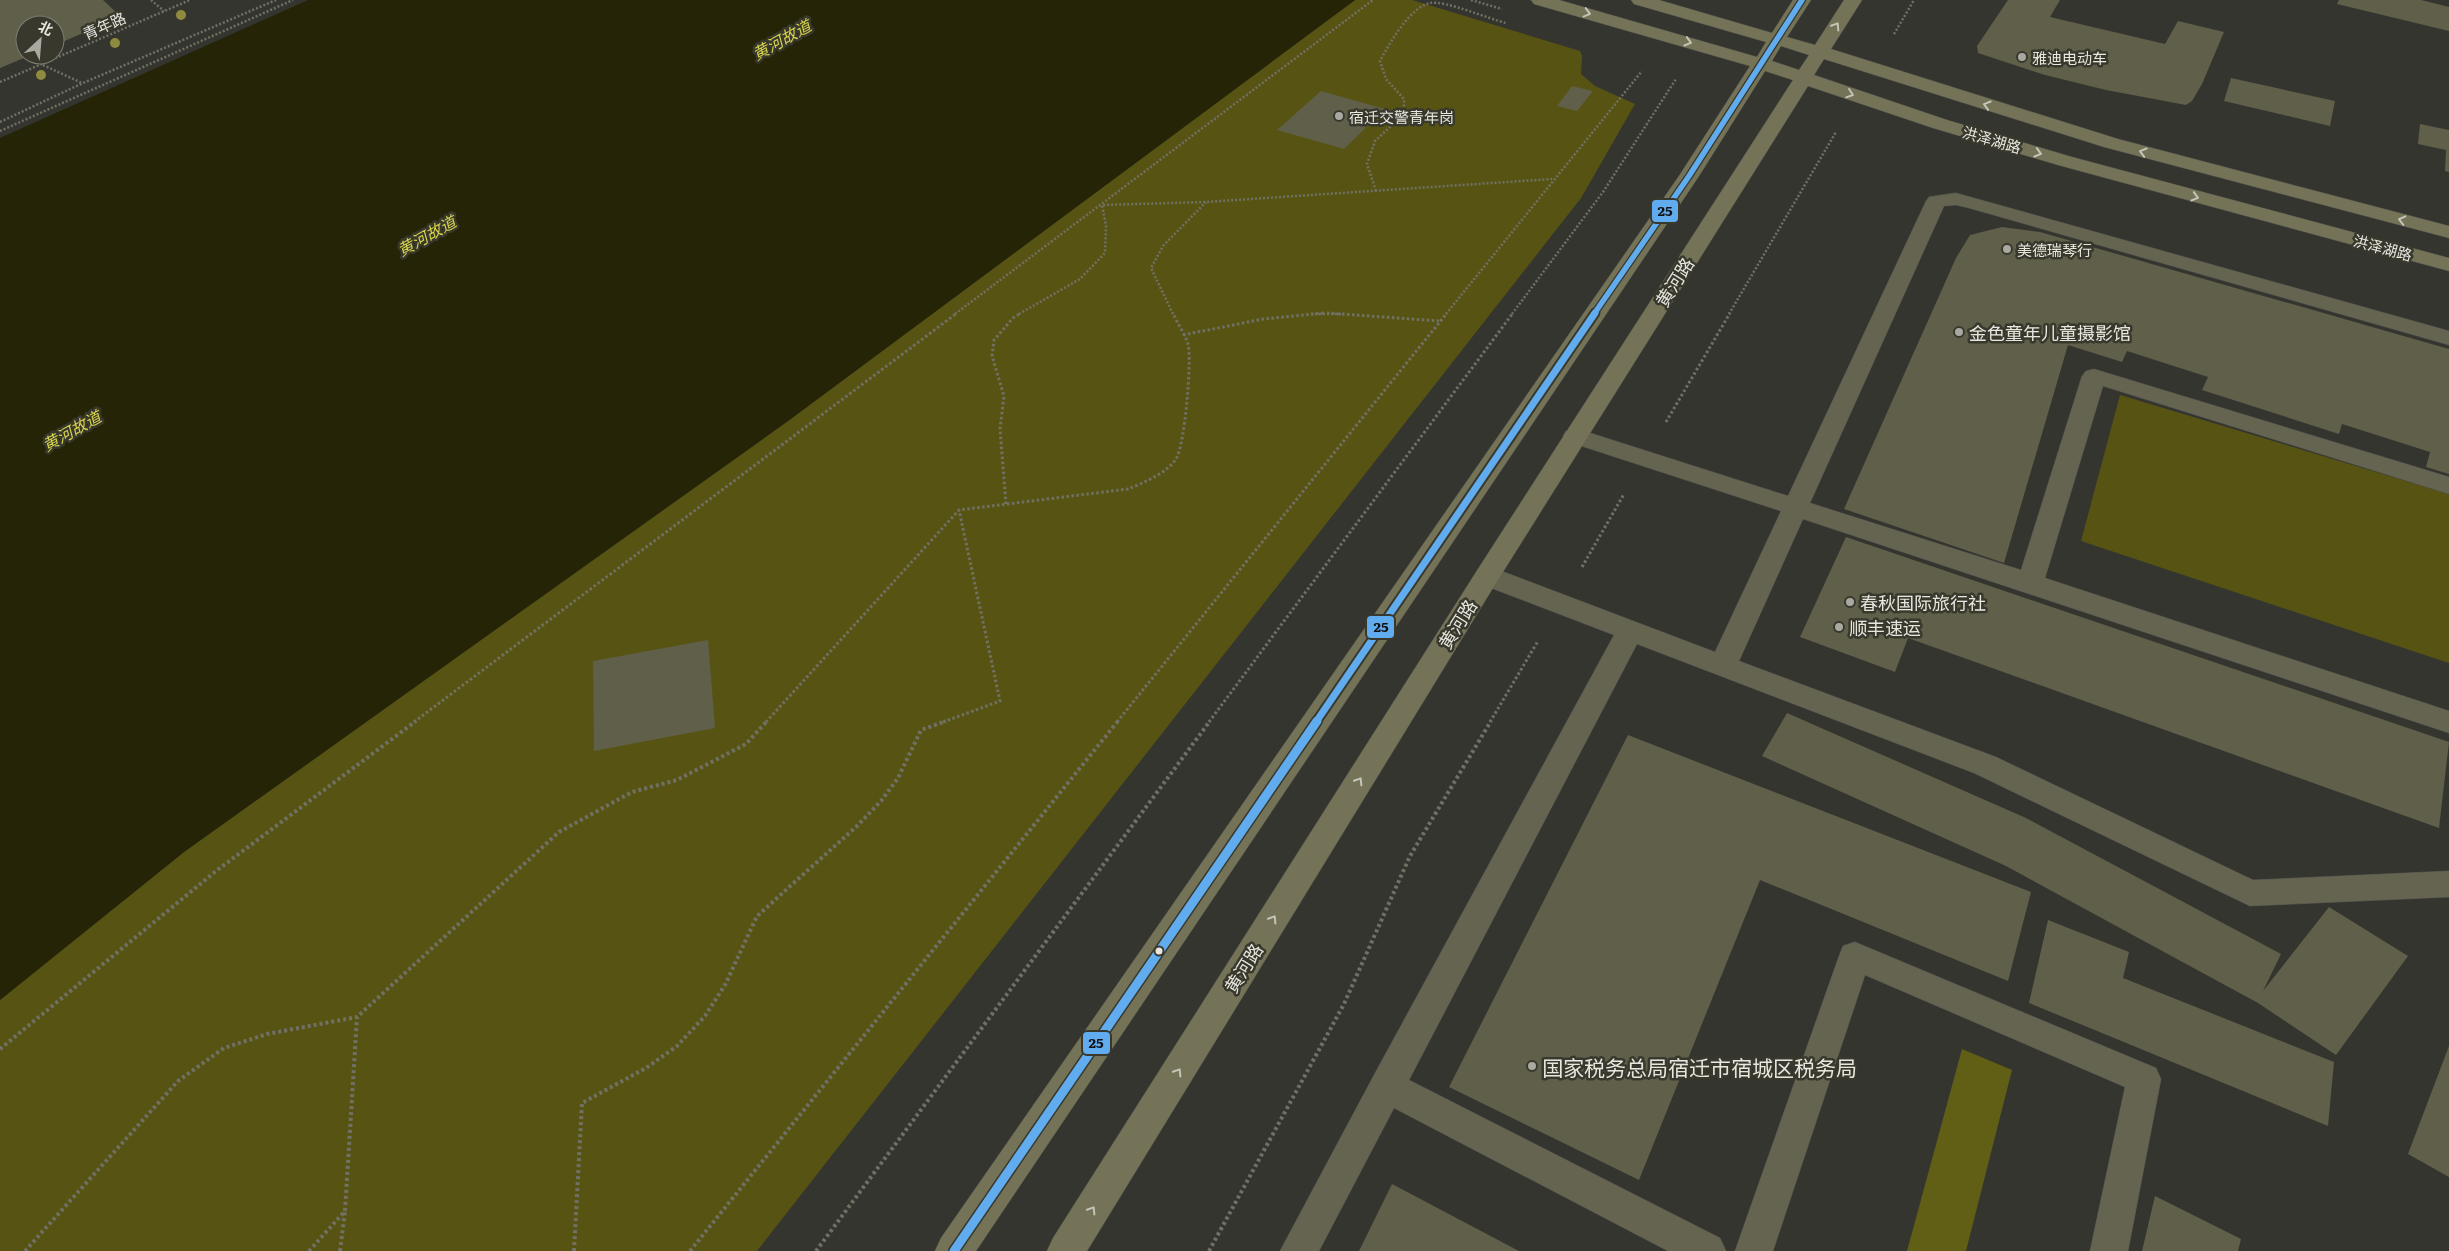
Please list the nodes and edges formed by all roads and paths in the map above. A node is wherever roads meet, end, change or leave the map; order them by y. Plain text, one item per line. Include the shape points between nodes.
1 (151, 0) edge
2 (190, 0) edge
3 (276, 0) edge
4 (293, 0) edge
5 (1374, 0) edge
6 (1540, 0) edge
7 (1640, 0) edge
8 (1802, 0) edge
9 (1852, 0) edge
10 (164, 11) junction
11 (1507, 24) dead end
12 (1777, 39) junction
13 (1699, 46) junction
14 (1820, 52) junction
15 (65, 54) edge
16 (1762, 64) junction
17 (40, 65) edge
18 (44, 65) edge
19 (1643, 70) dead end
20 (1804, 78) junction
21 (0, 82) edge
22 (83, 83) junction
23 (0, 122) edge
24 (0, 131) edge
25 (1553, 179) junction
26 (1376, 191) junction
27 (1206, 202) junction
28 (1102, 204) junction
29 (2449, 232) edge
30 (2449, 265) edge
31 (1439, 321) junction
32 (1183, 335) junction
33 (2449, 338) edge
34 (1576, 436) junction
35 (2449, 486) edge
36 (1006, 504) junction
37 (1795, 508) junction
38 (959, 510) junction
39 (1487, 576) junction
40 (2030, 584) junction
41 (1630, 630) junction
42 (1723, 665) junction
43 (2449, 722) edge
44 (2449, 884) edge
45 (357, 1017) junction
46 (0, 1049) edge
47 (1386, 1086) junction
48 (345, 1211) junction
49 (25, 1251) edge
50 (308, 1251) edge
51 (340, 1251) edge
52 (574, 1251) edge
53 (690, 1251) edge
54 (816, 1251) edge
55 (954, 1251) edge
56 (1066, 1251) edge
57 (1299, 1251) edge
58 (1707, 1251) edge
59 (1754, 1251) edge
60 (2109, 1251) edge

1 - 10 path
2 - 10 path, 青年路
3 - 22 path
4 - 24 path
5 - 28 path
6 -> 13 main road, 洪泽湖路
7 - 12 main road, 洪泽湖路
8 - 12 main road
14 -> 9 main road, 黄河路
10 - 15 path, 青年路
11 - 26 path via 1432,3 1418,8 1393,36 1380,61 1386,79 1404,100 1404,114 1375,142 1367,164
12 - 14 main road, 洪泽湖路
12 - 16 main road
13 - 16 main road, 洪泽湖路
13 - 54 path via 1603,192
14 - 20 main road, 黄河路
29 -> 14 main road, 洪泽湖路 via 2111,143
16 - 20 main road, 洪泽湖路
16 - 55 main road via 1689,176
17 - 21 path, 青年路
18 - 22 path
19 - 25 path
20 -> 30 main road, 洪泽湖路 via 1940,124 2065,161
20 - 34 main road, 黄河路
22 - 23 path
25 - 26 path
25 - 31 path
26 - 27 path
27 - 28 path
27 - 32 path via 1163,246 1151,268
28 - 36 path via 1106,226 1105,253 1080,279 1013,318 994,340 992,356 1004,396 1000,429
28 - 46 path via 216,871
31 - 32 path via 1325,313 1263,319
31 - 53 path
32 - 36 path via 1188,345 1190,370 1182,443 1176,460 1149,481 1128,489
33 - 37 lane via 1972,202 1956,199 1936,202
34 - 37 lane
34 - 39 main road, 黄河路
35 - 40 lane via 2094,376
36 - 38 path
37 - 40 lane
37 - 42 lane
38 - 45 path via 746,744 677,780 632,792 559,832
38 - 52 path via 1000,701 921,730 898,778 880,801 856,827 757,916 725,985 705,1016 677,1046 582,1103
39 - 41 lane
56 -> 39 main road, 黄河路
40 - 43 lane
41 - 42 lane
41 - 47 lane
42 - 44 lane via 1984,765 2250,893
45 - 48 path
45 - 49 path via 267,1034 224,1048 201,1064 178,1081
47 - 57 lane
47 - 58 lane
48 - 50 path
48 - 51 path
59 - 60 lane via 1855,956 2144,1079

